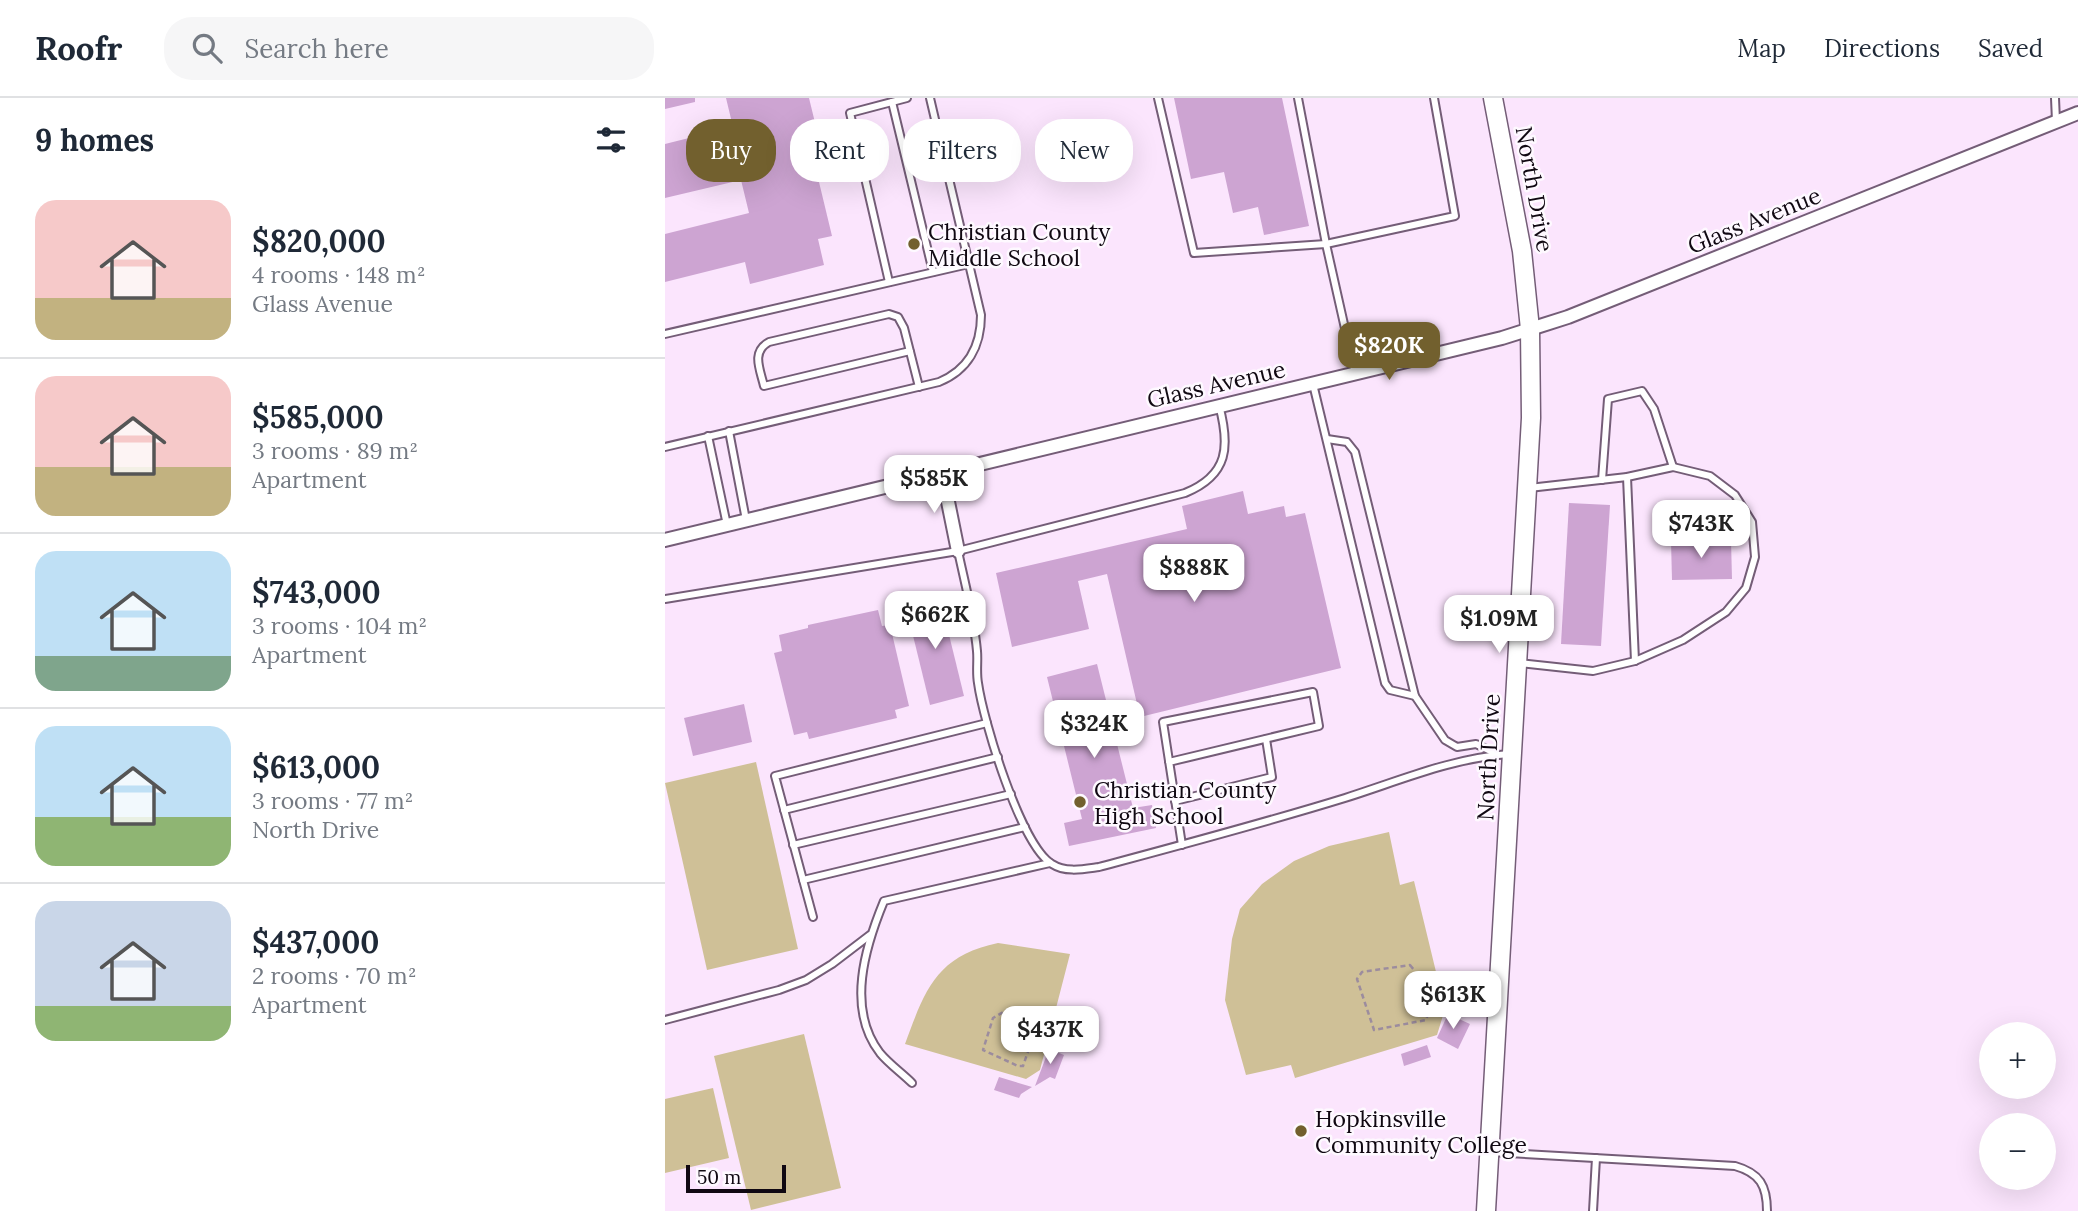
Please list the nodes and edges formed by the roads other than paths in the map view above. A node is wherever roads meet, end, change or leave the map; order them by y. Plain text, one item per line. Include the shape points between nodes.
1 (907, 98) edge
2 (930, 98) edge
3 (1157, 98) edge
4 (1298, 98) edge
5 (1434, 98) edge
6 (1493, 98) edge
7 (2055, 98) edge
8 (892, 102) junction
9 (2078, 113) edge
10 (2056, 122) junction
11 (1326, 244) junction
12 (969, 264) junction
13 (933, 272) junction
14 (889, 282) junction
15 (1529, 330) junction
16 (665, 334) edge
17 (910, 351) junction
18 (1355, 373) junction
19 (1313, 383) junction
20 (919, 387) junction
21 (1219, 405) junction
22 (729, 431) junction
23 (708, 436) junction
24 (1327, 439) junction
25 (665, 447) edge
26 (1673, 467) junction
27 (942, 472) junction
28 (1627, 477) junction
29 (1602, 480) junction
30 (1527, 488) junction
31 (746, 520) junction
32 (727, 525) junction
33 (665, 540) edge
34 (958, 551) junction
35 (665, 598) edge
36 (1635, 660) junction
37 (1518, 663) junction
38 (1415, 696) junction
39 (987, 723) junction
40 (1266, 739) junction
41 (1506, 754) junction
42 (998, 757) junction
43 (1169, 762) junction
44 (1011, 794) junction
45 (1175, 801) junction
46 (784, 810) junction
47 (1025, 827) junction
48 (793, 845) junction
49 (1182, 845) junction
50 (1050, 863) junction
51 (803, 880) junction
52 (813, 917) dead end
53 (870, 934) junction
54 (665, 1020) edge
55 (912, 1083) dead end
56 (1489, 1151) junction
57 (1596, 1158) junction
58 (1486, 1211) edge
59 (1593, 1211) edge
60 (1767, 1211) edge

1 - 8 lane
2 - 12 lane
3 - 11 lane via 1195,253
4 - 11 lane
5 - 11 lane via 1455,216
6 - 15 main road, North Drive via 1522,251
7 - 10 lane
8 - 13 lane
8 - 14 lane via 850,113
9 - 10 street, Glass Avenue
10 - 15 street, Glass Avenue
11 - 18 lane
12 - 13 lane
12 - 20 lane via 981,315 976,348 953,377
13 - 14 lane
14 - 16 lane
15 - 18 street, Glass Avenue
15 - 30 main road, North Drive
17 - 17 lane via 898,317 889,314 769,342 757,354 764,386
17 - 20 lane
18 - 19 street, Glass Avenue
19 - 21 street, Glass Avenue
19 - 24 lane
20 - 22 lane
21 - 27 street, Glass Avenue
21 - 34 lane via 1226,445 1221,463 1203,484 1185,493
22 - 23 lane
22 - 31 lane
23 - 25 lane
23 - 32 lane
24 - 38 lane via 1347,442 1355,452
24 - 38 lane via 1385,683 1390,690
26 - 28 lane
26 - 29 lane via 1654,409 1642,391 1608,399
26 - 36 lane via 1710,476 1735,495 1752,522 1755,557 1746,589 1725,612 1683,640
27 - 31 street, Glass Avenue
27 - 34 street
28 - 29 lane
28 - 36 lane
29 - 30 lane
30 - 37 main road, North Drive
31 - 32 street, Glass Avenue
32 - 33 street, Glass Avenue
34 - 35 lane
34 - 39 lane
36 - 37 lane via 1593,671
37 - 41 main road, North Drive
38 - 41 lane via 1445,740 1457,747 1476,744
39 - 42 lane
39 - 46 lane via 775,776
40 - 43 lane
40 - 43 lane via 1319,726 1313,692 1163,722
40 - 45 lane via 1272,777
41 - 49 lane via 1432,769
41 - 56 main road, North Drive
42 - 44 lane
42 - 46 lane
43 - 45 lane
44 - 47 lane
44 - 48 lane
45 - 49 lane
46 - 48 lane
47 - 50 lane
47 - 51 lane
48 - 51 lane
49 - 50 lane via 1099,867 1066,869
50 - 53 lane via 884,901
51 - 52 lane
53 - 54 lane via 806,980
53 - 55 lane via 860,997 866,1027 879,1052
56 - 57 lane
56 - 58 main road, North Drive
57 - 59 lane
57 - 60 lane via 1746,1169 1761,1180

